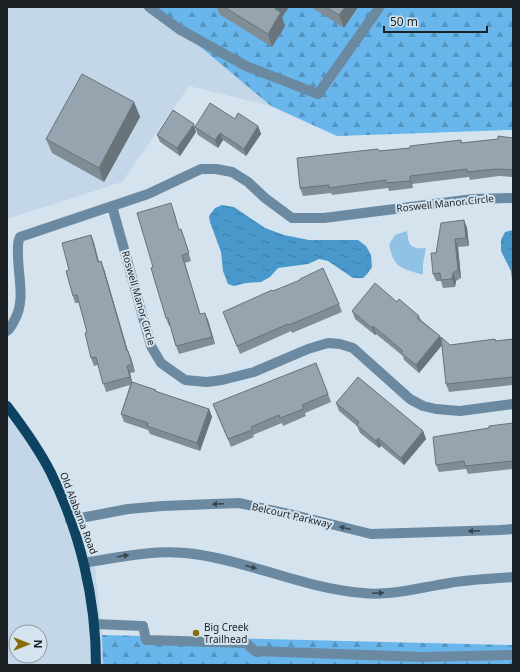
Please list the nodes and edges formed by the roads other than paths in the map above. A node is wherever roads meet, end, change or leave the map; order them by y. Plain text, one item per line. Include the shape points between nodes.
1 (149, 7) edge
2 (379, 8) edge
3 (513, 198) edge
4 (112, 206) junction
5 (7, 331) edge
6 (513, 404) edge
7 (7, 406) edge
8 (70, 520) junction
9 (513, 529) edge
10 (84, 563) junction
11 (513, 577) edge
12 (94, 624) junction
13 (513, 655) edge
14 (96, 665) edge

1 - 2 street via 179,29 246,66 318,94
3 - 4 street, Roswell Manor Circle via 473,199 324,218 292,218 232,172 201,169 148,194
4 - 5 street, Roswell Manor Circle via 20,237 18,265 21,299 18,315
4 - 6 street, Roswell Manor Circle via 151,346 161,362 184,380 222,380 254,372 328,343 353,348 410,399 423,406 460,411
7 - 8 main road, Old Alabama Road via 51,473
9 -> 8 street, Belcourt Parkway via 371,534 239,503 128,509
8 - 10 main road, Old Alabama Road
10 -> 11 street via 136,554 184,553 233,562 317,585 364,594
10 - 12 main road, Old Alabama Road
12 - 13 street via 143,626 146,640 246,643 255,651 422,657
12 - 14 main road, Old Alabama Road

